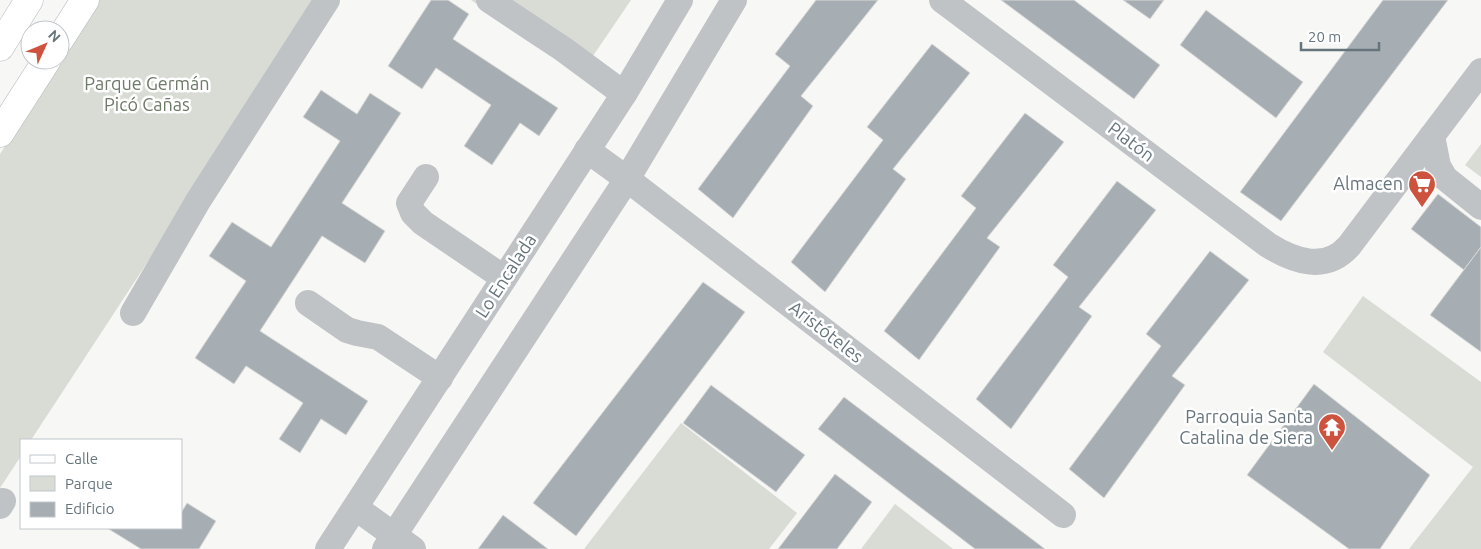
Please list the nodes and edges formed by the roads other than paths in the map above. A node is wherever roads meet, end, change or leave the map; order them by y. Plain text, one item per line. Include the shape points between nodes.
1 (29, 0) edge
2 (85, 0) edge
3 (327, 0) edge
4 (489, 0) edge
5 (680, 0) edge
6 (734, 0) edge
7 (942, 0) edge
8 (70, 23) edge
9 (0, 47) edge
10 (40, 70) edge
11 (1481, 70) edge
12 (624, 94) junction
13 (0, 133) edge
14 (1432, 136) junction
15 (587, 150) junction
16 (426, 177) dead end
17 (627, 179) junction
18 (1481, 207) edge
19 (504, 278) junction
20 (308, 303) dead end
21 (133, 313) dead end
22 (440, 378) junction
23 (356, 508) junction
24 (1063, 515) dead end
25 (397, 544) edge
26 (328, 549) edge

1 - 9 main road
2 - 8 main road
3 - 21 street via 198,201
4 - 12 street
5 - 12 street, Lo Encalada
6 - 17 street
7 - 14 street, Platón via 1268,245 1283,254 1310,262 1328,261 1350,246
10 - 13 main road
11 - 14 street
12 - 15 street, Lo Encalada
14 - 18 street via 1438,166 1445,178
15 - 17 street, Aristóteles
15 - 19 street, Lo Encalada
16 - 19 street via 409,203 412,213
17 - 24 street, Aristóteles
17 - 25 street
19 - 22 street, Lo Encalada
20 - 22 street via 347,330 378,337
22 - 23 street, Lo Encalada
23 - 25 street
23 - 26 street, Lo Encalada

